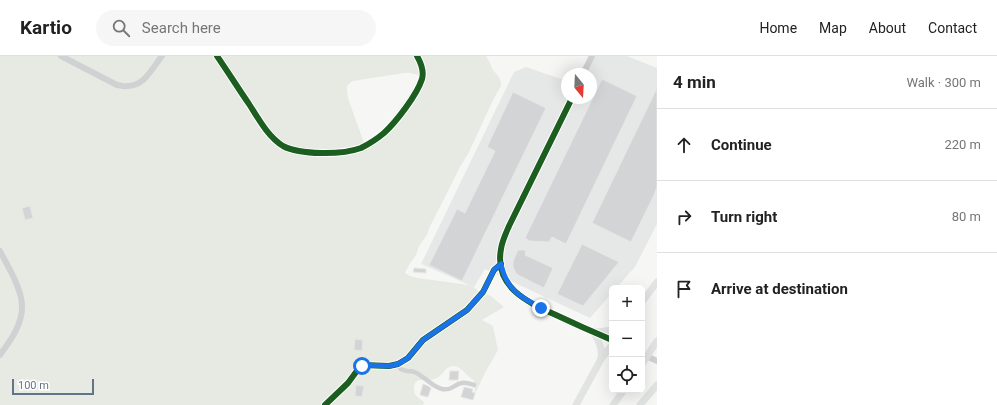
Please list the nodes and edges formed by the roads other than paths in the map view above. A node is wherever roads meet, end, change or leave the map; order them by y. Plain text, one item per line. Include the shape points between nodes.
1 (61, 56) edge
2 (162, 56) edge
3 (217, 56) edge
4 (417, 56) edge
5 (592, 56) edge
6 (586, 68) edge
7 (569, 104) edge
8 (0, 252) edge
9 (501, 264) junction
10 (657, 282) edge
11 (645, 298) edge
12 (609, 330) edge
13 (593, 331) junction
14 (609, 339) edge
15 (657, 341) edge
16 (609, 349) edge
17 (0, 355) edge
18 (645, 355) edge
19 (601, 359) junction
20 (645, 359) edge
21 (657, 361) edge
22 (398, 364) junction
23 (474, 385) dead end
24 (657, 385) edge
25 (622, 393) edge
26 (324, 405) edge
27 (576, 405) edge
28 (613, 405) edge
29 (640, 405) edge

1 - 2 street via 117,85 127,86 137,84 146,78
3 - 4 street via 273,138 295,151 310,153 343,152 360,148 384,133 406,107 423,78
5 - 6 street
7 - 9 street via 502,242
8 - 17 street via 18,287 22,305 20,322
9 - 13 street via 505,279 520,297
9 - 22 street via 494,270 483,292 467,310 423,340 408,358
10 - 11 main road
12 - 13 main road
13 - 14 street
13 - 19 main road via 600,344
15 - 20 main road
16 - 19 main road
18 - 21 street
19 - 27 main road
22 - 23 street via 401,369 415,372 442,389 453,388 461,383
22 - 26 street via 363,365
24 - 29 main road
25 - 28 main road

